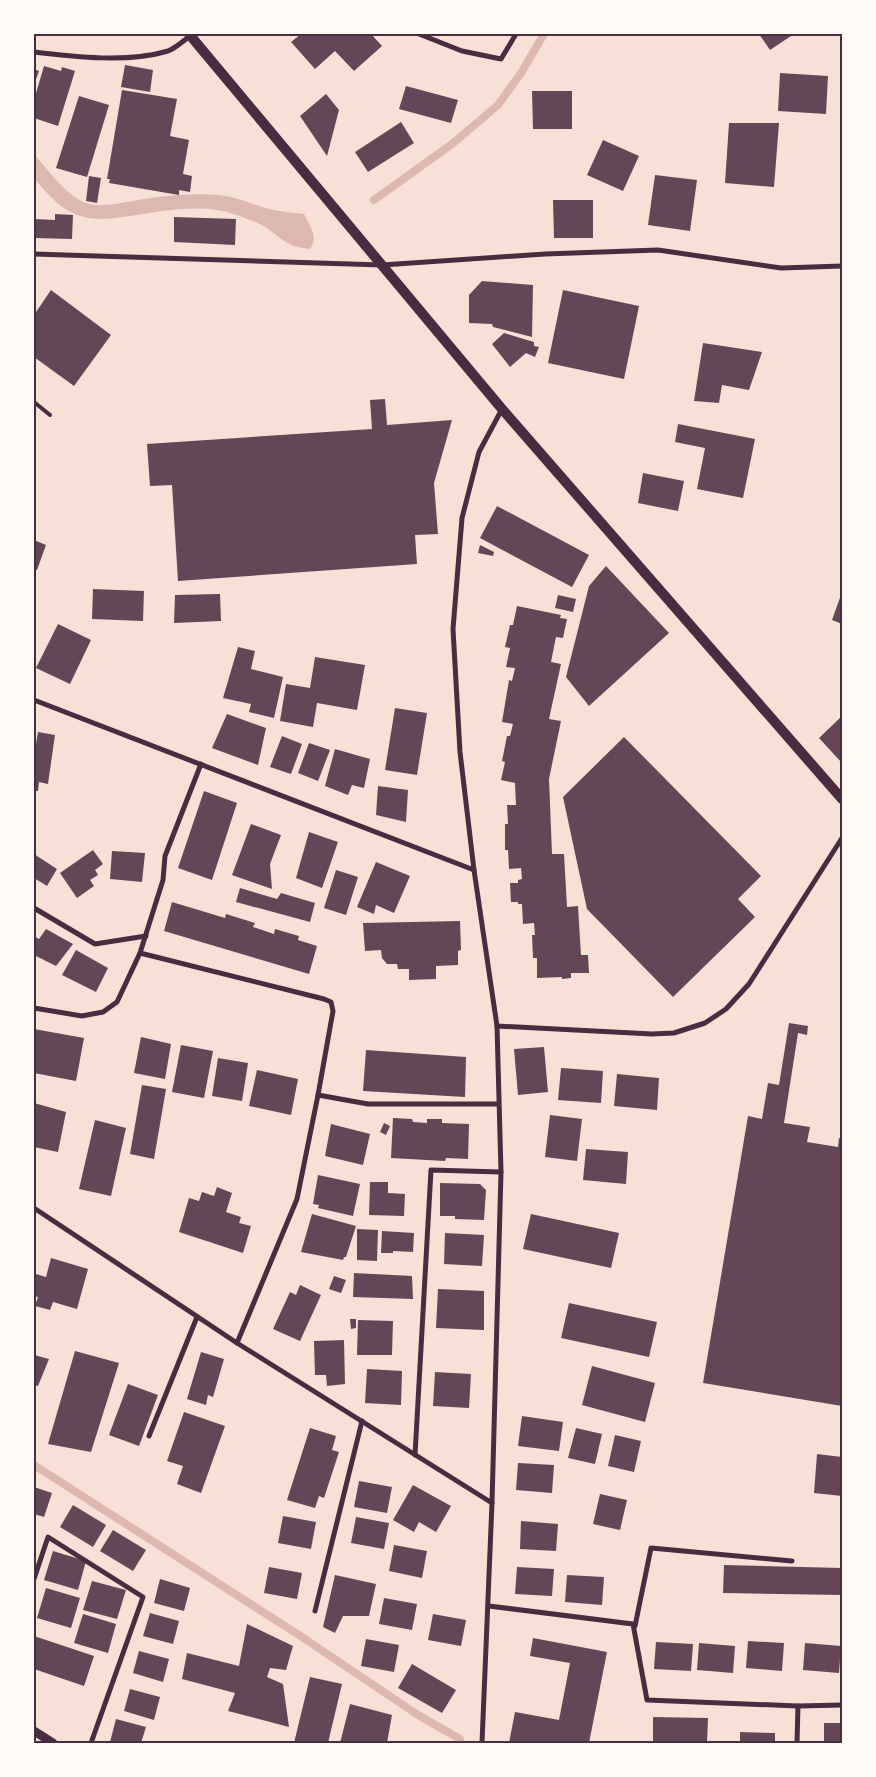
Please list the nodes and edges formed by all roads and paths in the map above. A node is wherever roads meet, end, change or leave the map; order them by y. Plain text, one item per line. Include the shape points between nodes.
1 (418, 34) edge
2 (516, 34) edge
3 (189, 35) edge
4 (34, 52) edge
5 (34, 254) edge
6 (382, 265) junction
7 (842, 266) edge
8 (34, 402) edge
9 (502, 409) junction
10 (50, 415) dead end
11 (34, 700) edge
12 (201, 764) junction
13 (842, 799) edge
14 (842, 838) edge
15 (474, 870) junction
16 (34, 908) edge
17 (146, 936) junction
18 (140, 953) junction
19 (34, 1008) edge
20 (498, 1026) junction
21 (318, 1096) junction
22 (498, 1104) junction
23 (501, 1172) junction
24 (34, 1208) edge
25 (197, 1317) junction
26 (237, 1343) junction
27 (362, 1421) junction
28 (150, 1436) dead end
29 (415, 1455) junction
30 (492, 1504) junction
31 (792, 1561) dead end
32 (34, 1579) edge
33 (489, 1606) junction
34 (315, 1611) dead end
35 (634, 1629) junction
36 (842, 1705) edge
37 (798, 1706) junction
38 (34, 1731) edge
39 (53, 1743) edge
40 (91, 1743) edge
41 (482, 1743) edge
42 (796, 1743) edge

1 - 2 street via 462,51 501,59
3 - 4 street via 170,50 138,57
3 - 6 main road
5 - 6 street
6 - 7 street via 658,250 781,268
6 - 9 main road
8 - 10 lane
9 - 13 main road
9 - 15 street via 479,452 462,518 453,629 460,752
11 - 12 street
12 - 15 street
12 - 17 street via 165,856 163,880
14 - 20 street via 748,984 726,1009 705,1023 674,1033 652,1034
15 - 20 street
16 - 17 street via 95,944
17 - 18 street
18 - 19 street via 117,1002 103,1012 82,1016
18 - 21 street via 331,1002 333,1011
20 - 22 street
21 - 22 street via 368,1104
21 - 26 street via 297,1199
22 - 23 street
23 - 29 street via 431,1170
23 - 30 street
24 - 25 street
25 - 26 street
25 - 28 street
26 - 27 street
27 - 29 street
27 - 34 street
29 - 30 street
30 - 33 street
31 - 35 street via 651,1548
32 - 40 street via 48,1538 143,1597
33 - 35 street via 633,1624
33 - 41 street
35 - 37 street via 647,1700
36 - 37 street
37 - 42 street
38 - 39 street

